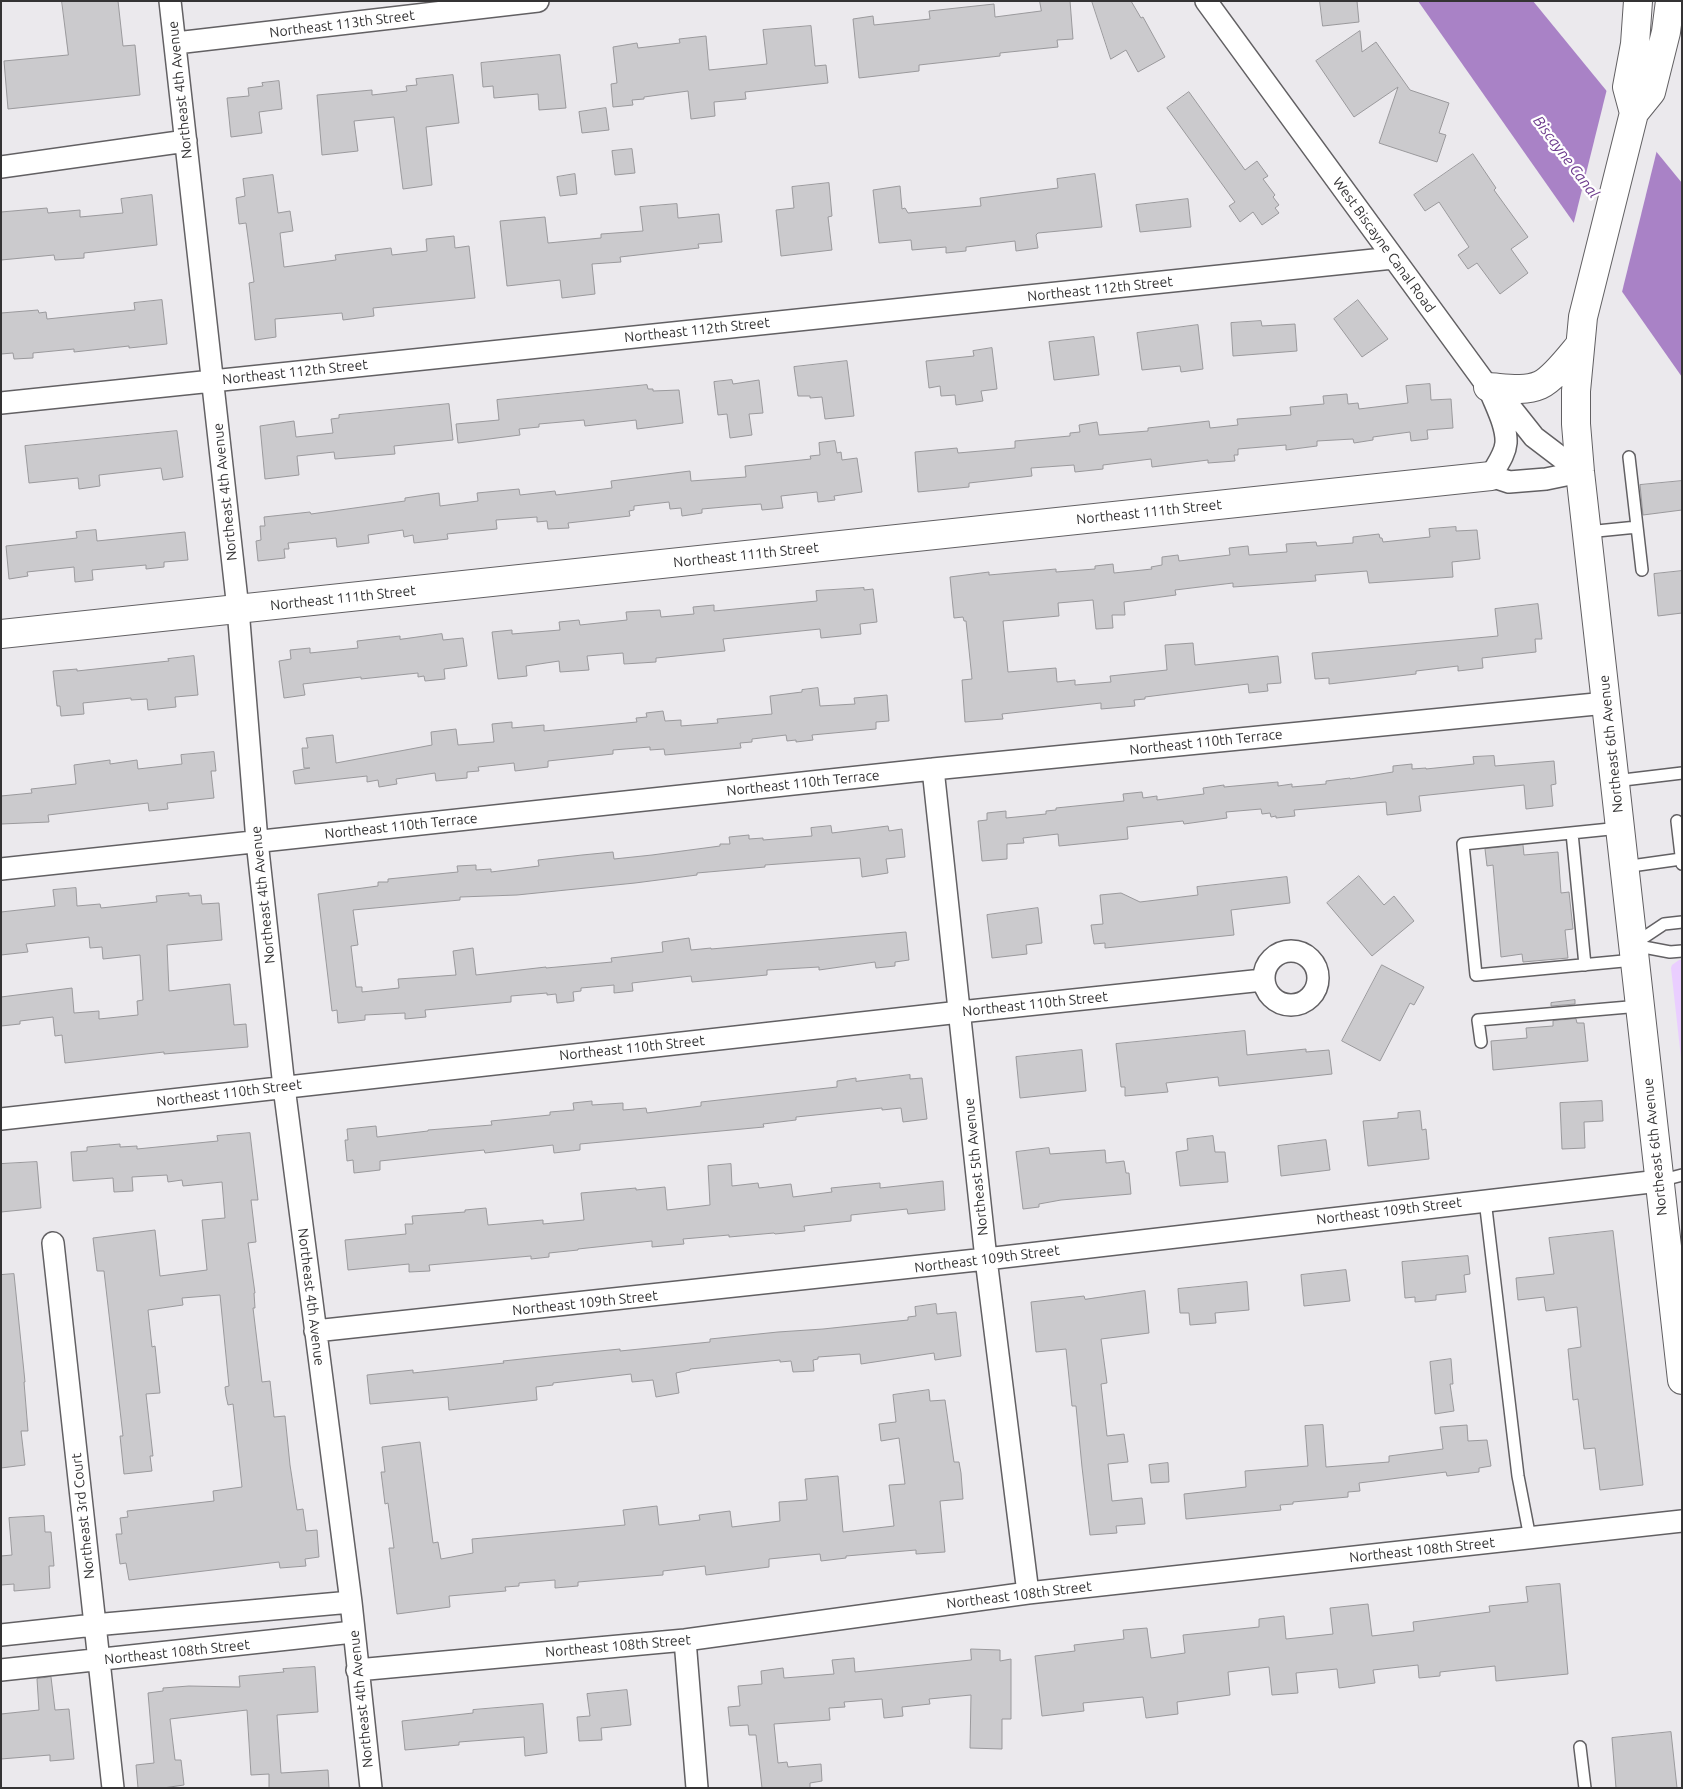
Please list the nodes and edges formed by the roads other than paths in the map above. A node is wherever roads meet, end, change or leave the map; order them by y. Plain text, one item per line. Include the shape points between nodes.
1 (170, 1) edge
2 (538, 1) edge
3 (1206, 1) edge
4 (1638, 1) edge
5 (1670, 1) edge
6 (1682, 32) edge
7 (176, 43) junction
8 (1660, 57) junction
9 (1634, 113) junction
10 (186, 141) junction
11 (1, 167) edge
12 (1393, 258) junction
13 (1579, 346) junction
14 (213, 381) junction
15 (1488, 387) junction
16 (1, 403) edge
17 (1629, 458) dead end
18 (1580, 472) junction
19 (1491, 476) junction
20 (1637, 527) junction
21 (1587, 532) junction
22 (1642, 570) dead end
23 (238, 609) junction
24 (1, 634) edge
25 (1606, 703) junction
26 (933, 769) junction
27 (1682, 773) edge
28 (1615, 781) junction
29 (1677, 821) dead end
30 (1620, 828) junction
31 (1572, 833) junction
32 (257, 841) junction
33 (1681, 859) edge
34 (1682, 864) edge
35 (1624, 867) junction
36 (1, 869) edge
37 (1682, 922) edge
38 (1682, 951) edge
39 (1634, 952) junction
40 (1585, 965) junction
41 (1263, 980) dead end
42 (1640, 1006) junction
43 (960, 1012) junction
44 (1481, 1042) dead end
45 (284, 1087) junction
46 (1, 1120) edge
47 (1670, 1178) edge
48 (1485, 1200) junction
49 (53, 1243) dead end
50 (986, 1259) junction
51 (315, 1331) junction
52 (1682, 1380) edge
53 (1682, 1521) edge
54 (1530, 1538) junction
55 (1028, 1593) junction
56 (351, 1602) junction
57 (94, 1625) junction
58 (353, 1632) junction
59 (1, 1635) edge
60 (685, 1640) junction
61 (98, 1661) junction
62 (1, 1670) edge
63 (357, 1670) junction
64 (1580, 1748) dead end
65 (113, 1788) edge
66 (371, 1788) edge
67 (697, 1788) edge
68 (1585, 1788) edge

1 - 7 street, Northeast 4th Avenue
2 - 7 street, Northeast 113th Street
3 - 12 street, West Biscayne Canal Road
4 - 9 main road via 1635,44 1626,88
5 - 8 main road, Northeast 6th Avenue
6 - 8 main road
7 - 10 street, Northeast 4th Avenue
8 - 9 main road, Northeast 6th Avenue via 1651,92
9 - 13 main road, Northeast 6th Avenue via 1583,317
10 - 11 street
10 - 14 street, Northeast 4th Avenue
12 - 14 street, Northeast 112th Street
12 - 15 street, West Biscayne Canal Road
13 - 15 main road via 1541,385 1524,389
13 - 18 main road, Northeast 6th Avenue via 1576,407
14 - 16 street, Northeast 112th Street
14 - 23 street, Northeast 4th Avenue
15 - 18 street, West Biscayne Canal Road via 1507,403 1534,437
15 - 19 street via 1502,423 1506,444
17 - 20 lane
18 - 19 street via 1509,482
18 - 21 main road, Northeast 6th Avenue
19 - 23 main road, Northeast 111th Street
20 - 21 lane
20 - 22 lane
21 - 25 main road, Northeast 6th Avenue
23 - 24 main road, Northeast 111th Street
23 - 32 street, Northeast 4th Avenue
25 - 26 street, Northeast 110th Terrace
25 - 28 main road, Northeast 6th Avenue
26 - 32 street, Northeast 110th Terrace
26 - 43 street, Northeast 5th Avenue
27 - 28 lane
28 - 30 main road, Northeast 6th Avenue
29 - 33 lane
30 - 31 lane
30 - 35 main road, Northeast 6th Avenue
31 - 40 lane
31 - 40 lane via 1463,844 1473,947 1476,974
32 - 36 street, Northeast 110th Terrace
32 - 45 street, Northeast 4th Avenue
33 - 34 lane
33 - 35 lane
35 - 39 main road, Northeast 6th Avenue
37 - 39 lane via 1664,924
38 - 39 lane
39 - 40 lane
39 - 42 main road, Northeast 6th Avenue
41 - 43 street, Northeast 110th Street
42 - 44 lane via 1478,1020
42 - 47 main road, Northeast 6th Avenue
43 - 45 street, Northeast 110th Street
43 - 50 street, Northeast 5th Avenue
45 - 46 street, Northeast 110th Street
45 - 51 street, Northeast 4th Avenue
47 - 48 street, Northeast 109th Street
47 - 52 main road, Northeast 6th Avenue
48 - 50 street, Northeast 109th Street
48 - 54 lane via 1518,1476
49 - 57 street, Northeast 3rd Court
50 - 51 street, Northeast 109th Street
50 - 55 street, Northeast 5th Avenue
51 - 56 street, Northeast 4th Avenue
53 - 54 street, Northeast 108th Street
54 - 55 street, Northeast 108th Street
55 - 60 street, Northeast 108th Street
56 - 57 street
56 - 58 street, Northeast 4th Avenue
57 - 59 street
57 - 61 street, Northeast 3rd Court
58 - 61 street, Northeast 108th Street
58 - 63 street, Northeast 4th Avenue
60 - 63 street, Northeast 108th Street
60 - 67 street
61 - 62 street, Northeast 108th Street
61 - 65 street, Northeast 3rd Court
63 - 66 street, Northeast 4th Avenue
64 - 68 lane

